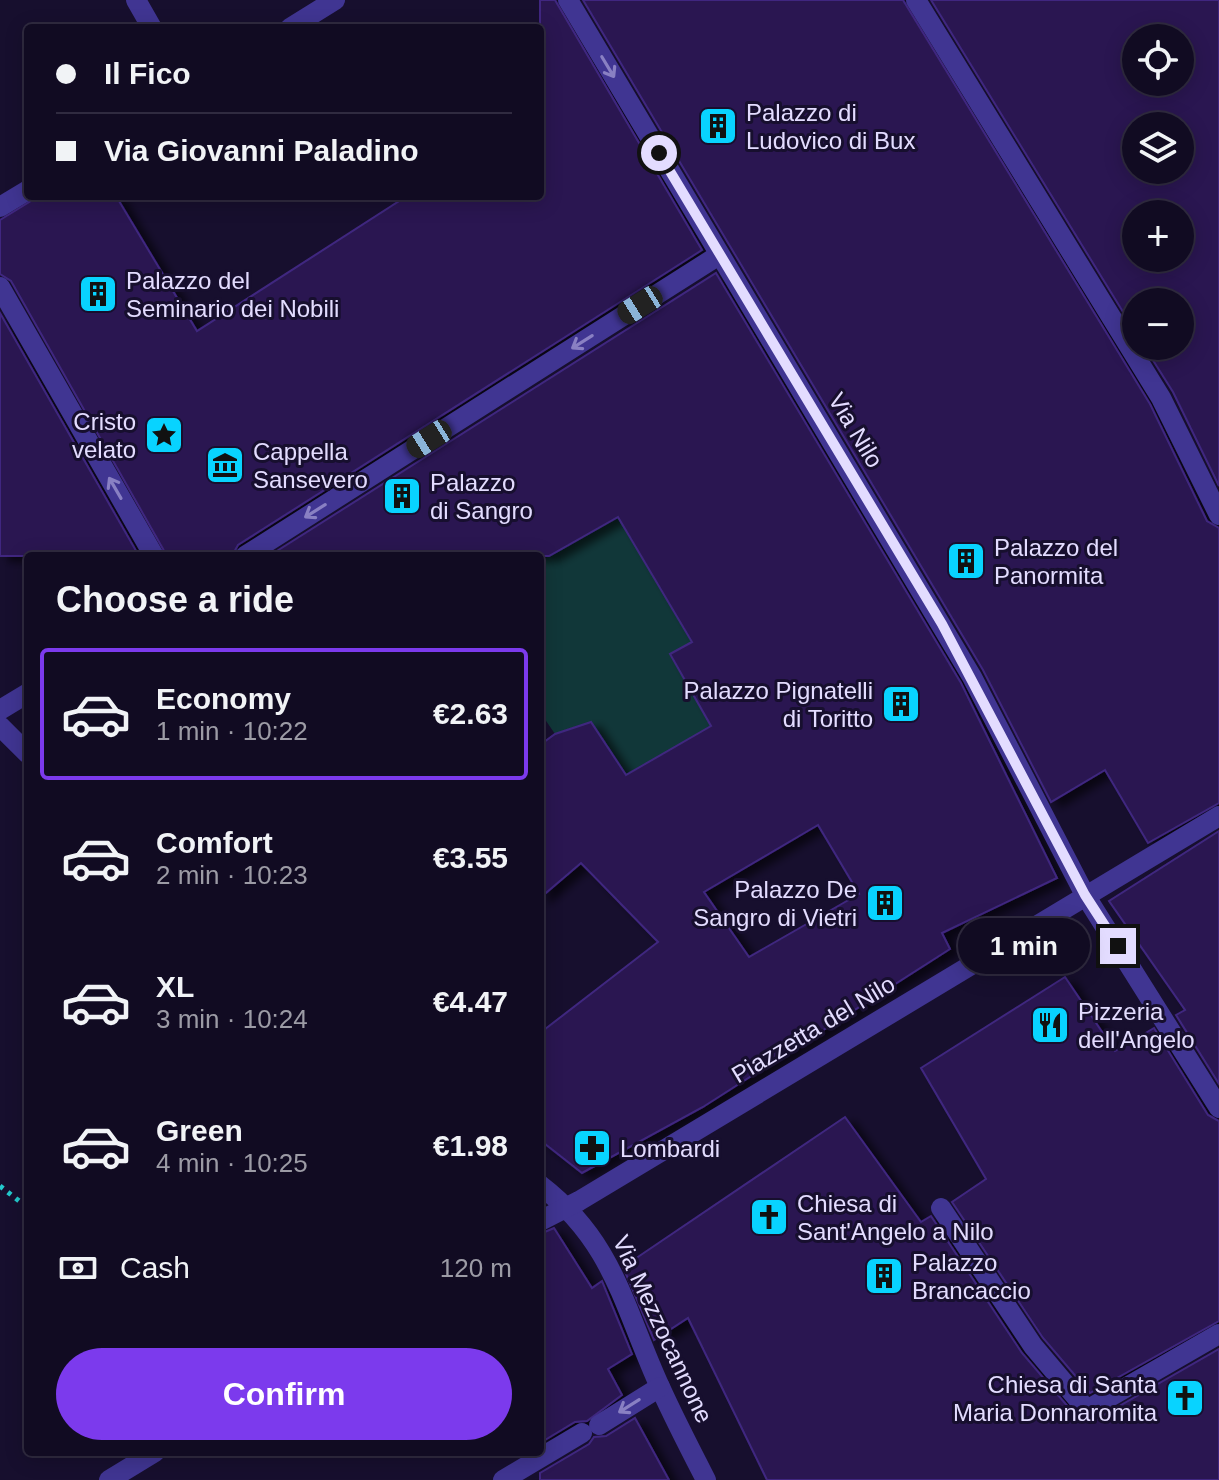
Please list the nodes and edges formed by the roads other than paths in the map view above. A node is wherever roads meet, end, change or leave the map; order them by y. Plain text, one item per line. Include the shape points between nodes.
1 (136, 0) edge
2 (335, 0) edge
3 (568, 0) edge
4 (916, 0) edge
5 (150, 24) edge
6 (296, 24) edge
7 (24, 192) edge
8 (0, 207) edge
9 (719, 255) junction
10 (0, 287) edge
11 (1219, 515) edge
12 (152, 552) edge
13 (251, 552) edge
14 (24, 695) edge
15 (0, 710) edge
16 (0, 726) edge
17 (24, 750) edge
18 (1219, 816) edge
19 (1085, 895) junction
20 (1219, 1108) edge
21 (544, 1188) edge
22 (566, 1205) junction
23 (941, 1208) dead end
24 (544, 1219) edge
25 (1219, 1334) edge
26 (660, 1387) junction
27 (148, 1456) edge
28 (544, 1456) edge
29 (544, 1456) edge
30 (109, 1480) edge
31 (503, 1480) edge
32 (706, 1480) edge

1 - 5 street
2 - 6 street
3 -> 9 street, Via Nilo
4 - 11 street via 1161,398
7 - 8 street
9 -> 13 street
9 - 19 street, Via Nilo via 965,664
12 -> 10 street
14 - 15 street
16 - 17 street
18 - 19 street, Piazzetta del Nilo
19 - 20 street, Via Nilo
19 - 22 street, Piazzetta del Nilo
21 - 22 street, Via Mezzocannone
22 - 24 street, Piazzetta del Nilo
22 - 26 street, Via Mezzocannone via 606,1255
23 - 25 street via 1033,1346 1087,1410
26 -> 28 street
26 - 32 street, Via Mezzocannone
27 - 30 street
29 -> 31 street

